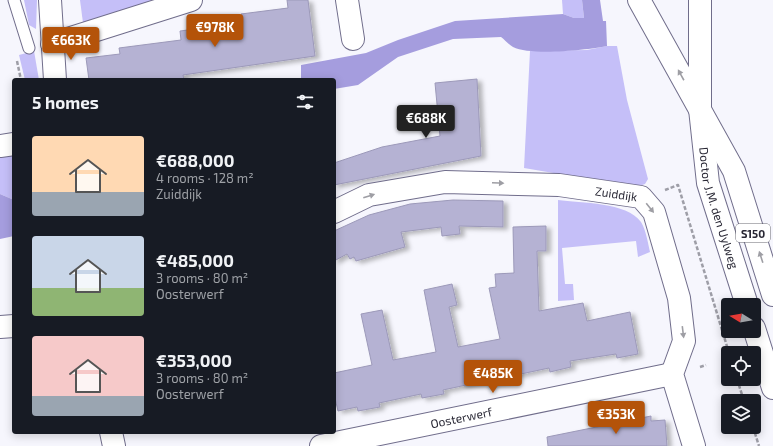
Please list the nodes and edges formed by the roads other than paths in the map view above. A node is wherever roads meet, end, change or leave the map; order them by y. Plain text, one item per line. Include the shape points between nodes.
1 (14, 0) edge
2 (50, 0) edge
3 (191, 0) edge
4 (347, 0) edge
5 (639, 0) edge
6 (700, 0) edge
7 (353, 39) dead end
8 (52, 44) junction
9 (29, 48) dead end
10 (55, 78) edge
11 (700, 109) junction
12 (12, 144) edge
13 (0, 146) edge
14 (336, 211) edge
15 (773, 294) edge
16 (745, 298) edge
17 (12, 326) edge
18 (0, 327) edge
19 (757, 338) edge
20 (672, 374) junction
21 (773, 388) edge
22 (111, 434) edge
23 (114, 446) edge
24 (321, 446) edge
25 (694, 446) edge

1 - 9 lane
2 - 8 street
3 - 8 street
4 - 7 street
11 -> 5 street, Doctor J.M. den Uylweg / S150
6 - 11 street, Doctor J.M. den Uylweg / S150
8 - 10 street
15 -> 11 street, Doctor J.M. den Uylweg / S150 via 734,171
11 - 16 street, Doctor J.M. den Uylweg / S150 via 708,183
12 - 13 street
14 -> 20 street, Zuiddijk via 369,195 445,182 559,185 641,197 654,212 679,298 684,341
17 - 18 street
19 - 21 street
20 - 24 street, Oosterwerf
20 - 25 street
22 - 23 street

